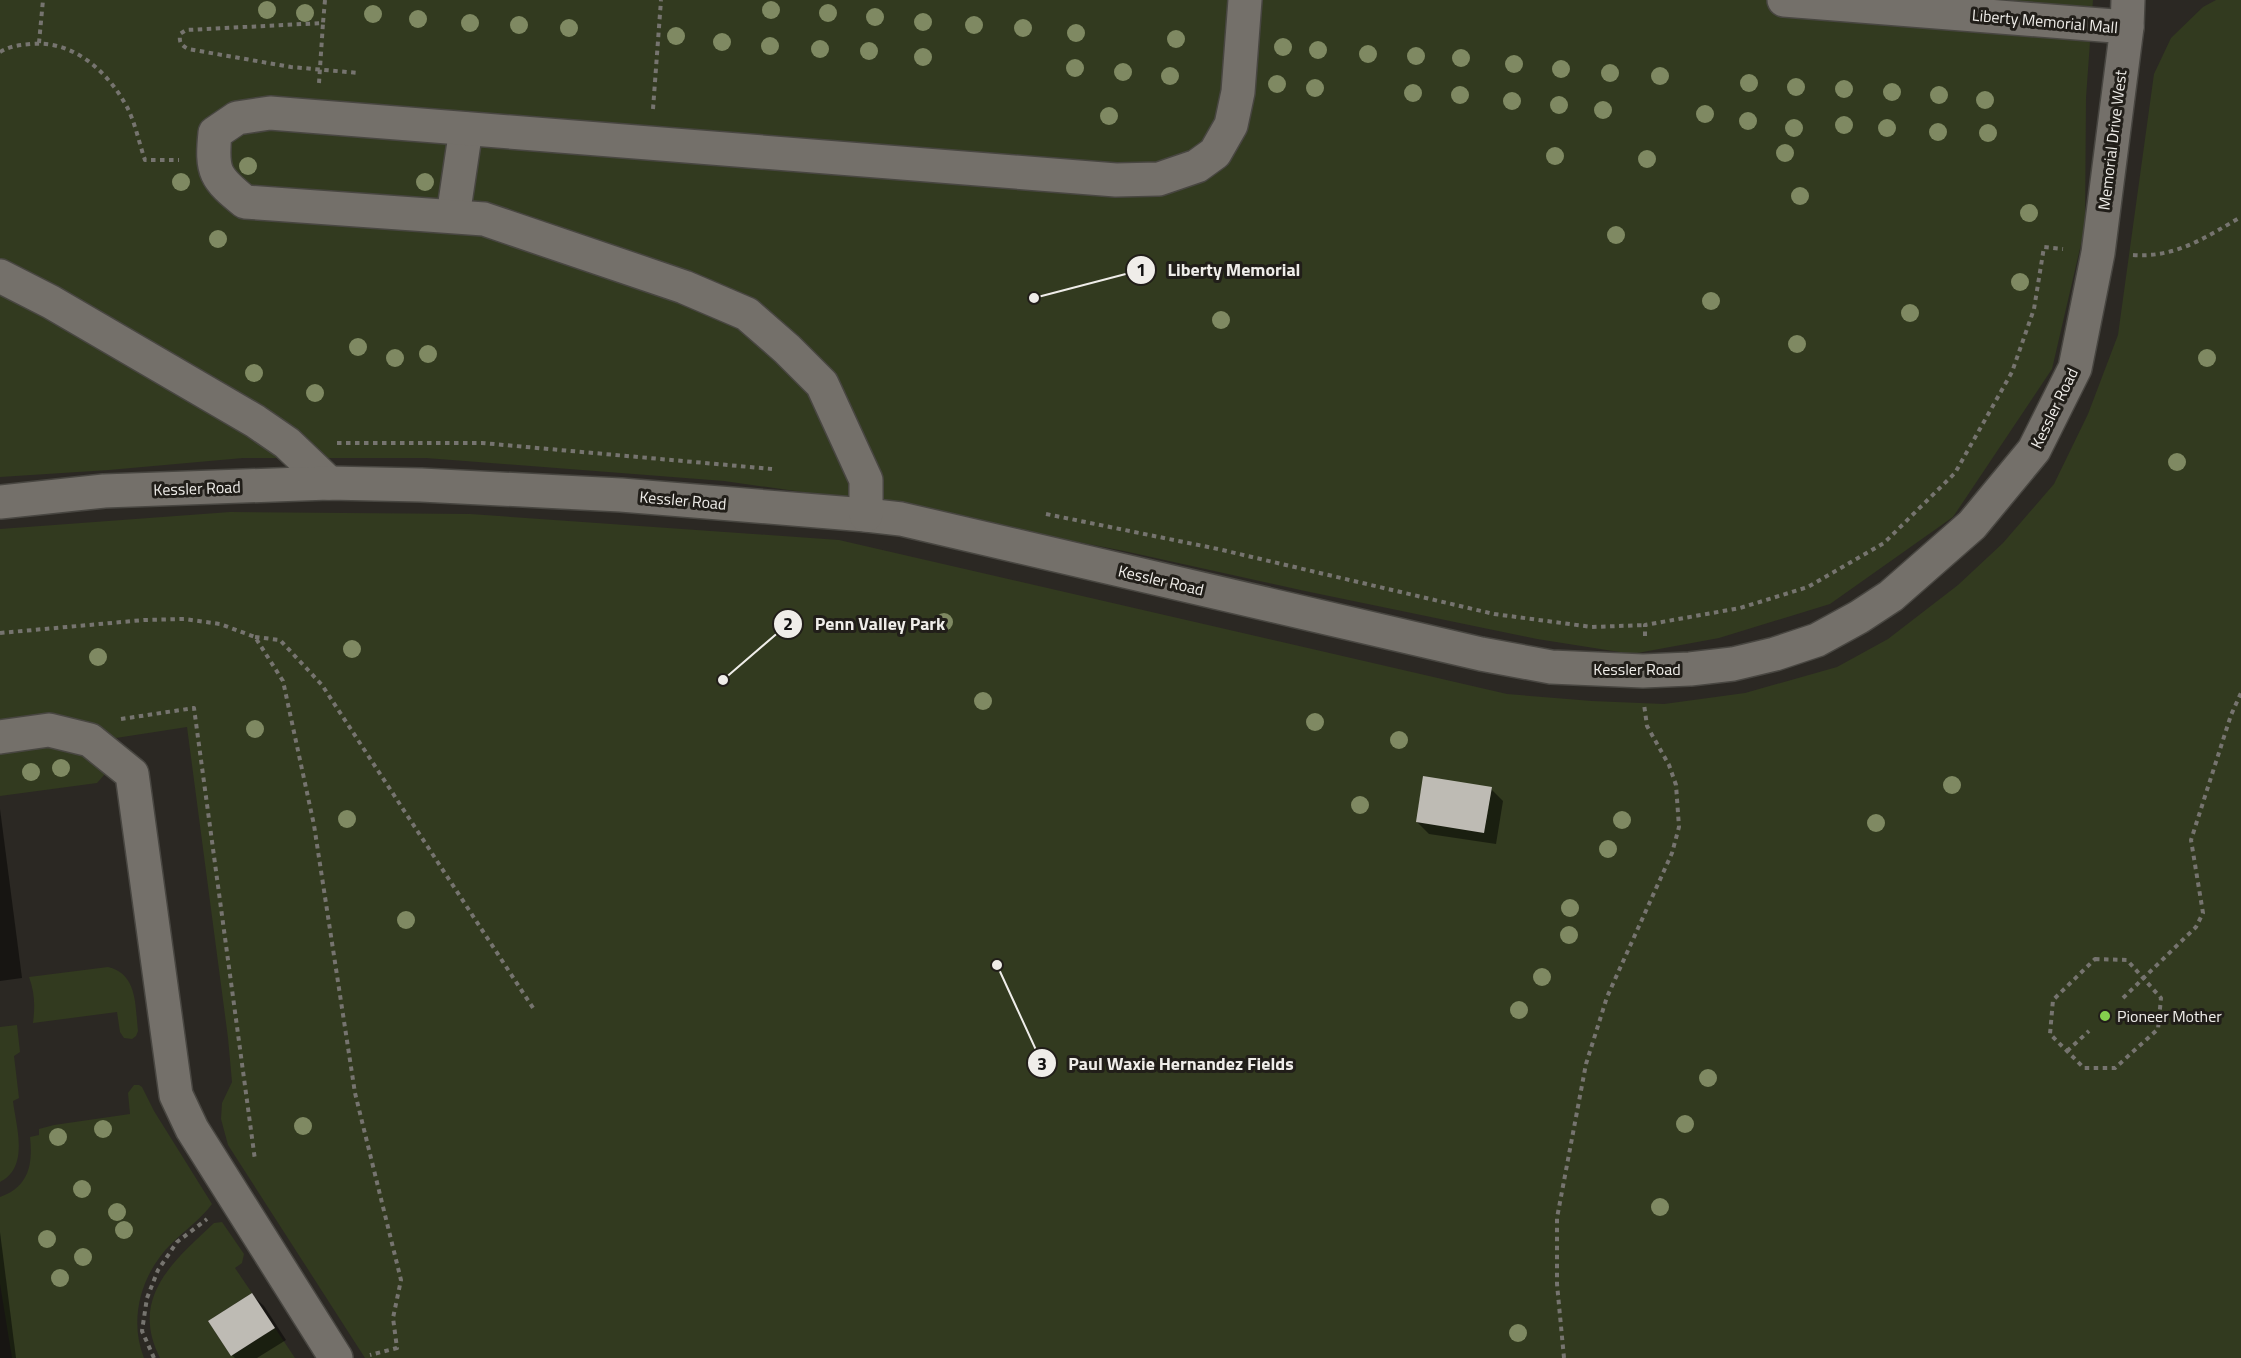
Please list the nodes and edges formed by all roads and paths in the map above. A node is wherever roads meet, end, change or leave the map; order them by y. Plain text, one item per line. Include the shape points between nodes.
1 (43, 0) edge
2 (325, 0) edge
3 (661, 0) edge
4 (1245, 0) edge
5 (1784, 0) edge
6 (2128, 14) edge
7 (324, 23) junction
8 (39, 43) junction
9 (0, 52) edge
10 (320, 69) junction
11 (359, 73) dead end
12 (466, 129) junction
13 (651, 143) junction
14 (212, 160) junction
15 (453, 216) junction
16 (2241, 217) edge
17 (2098, 253) junction
18 (0, 276) edge
19 (329, 483) junction
20 (0, 502) edge
21 (866, 515) junction
22 (0, 633) edge
23 (255, 637) junction
24 (1643, 671) junction
25 (2241, 693) edge
26 (116, 720) dead end
27 (0, 737) edge
28 (2144, 977) junction
29 (2123, 998) dead end
30 (535, 1011) dead end
31 (2089, 1031) dead end
32 (2067, 1051) junction
33 (256, 1170) dead end
34 (214, 1213) dead end
35 (154, 1358) edge
36 (336, 1358) edge
37 (361, 1358) edge
38 (1564, 1358) edge

1 - 8 path
2 - 7 path
3 - 13 path
4 - 13 street via 1238,92 1231,125 1215,153 1197,166 1159,179 1116,180
5 - 6 street, Liberty Memorial Mall
6 - 17 street, Memorial Drive West
7 - 10 path
7 - 10 path via 186,30 179,40 188,49
8 - 9 path via 10,46
8 - 14 path via 71,51 90,62 112,83 128,109 145,160
10 - 11 path
12 - 13 street
12 - 14 street via 270,113 237,118 215,134
12 - 15 street
14 - 15 street via 223,185 245,202
15 - 21 street via 483,219 684,287 747,314 822,384 866,480
16 - 17 path via 2192,245 2147,256
17 - 24 street, Kessler Road via 2075,368 2034,450 1972,525 1891,596 1816,640 1733,664
17 - 24 path via 2044,246 2034,309 2012,372 1955,473 1884,543 1808,587 1740,608 1645,625
18 - 19 street via 255,421 287,443
19 - 20 street, Kessler Road via 104,491
19 - 21 street, Kessler Road via 621,495
21 - 24 street, Kessler Road via 901,519 1481,654 1551,667
22 - 23 path via 184,619 220,624
23 - 30 path via 280,640 322,685
23 - 37 path via 283,681 314,825 356,1093 400,1280 393,1318 398,1348
24 - 38 path via 1644,718 1676,785 1679,827 1672,853 1607,997 1586,1064 1557,1218 1557,1284
25 - 28 path via 2230,715 2190,840 2203,913 2196,927
26 - 33 path via 194,708
27 - 36 street via 49,730 90,741 132,774 176,1095 192,1129
28 - 29 path
28 - 32 path via 2161,998 2158,1029 2115,1068 2084,1068
28 - 32 path via 2127,960 2095,959 2053,1000 2050,1034
31 - 32 path
34 - 35 path via 177,1242 158,1270 147,1298 142,1331

